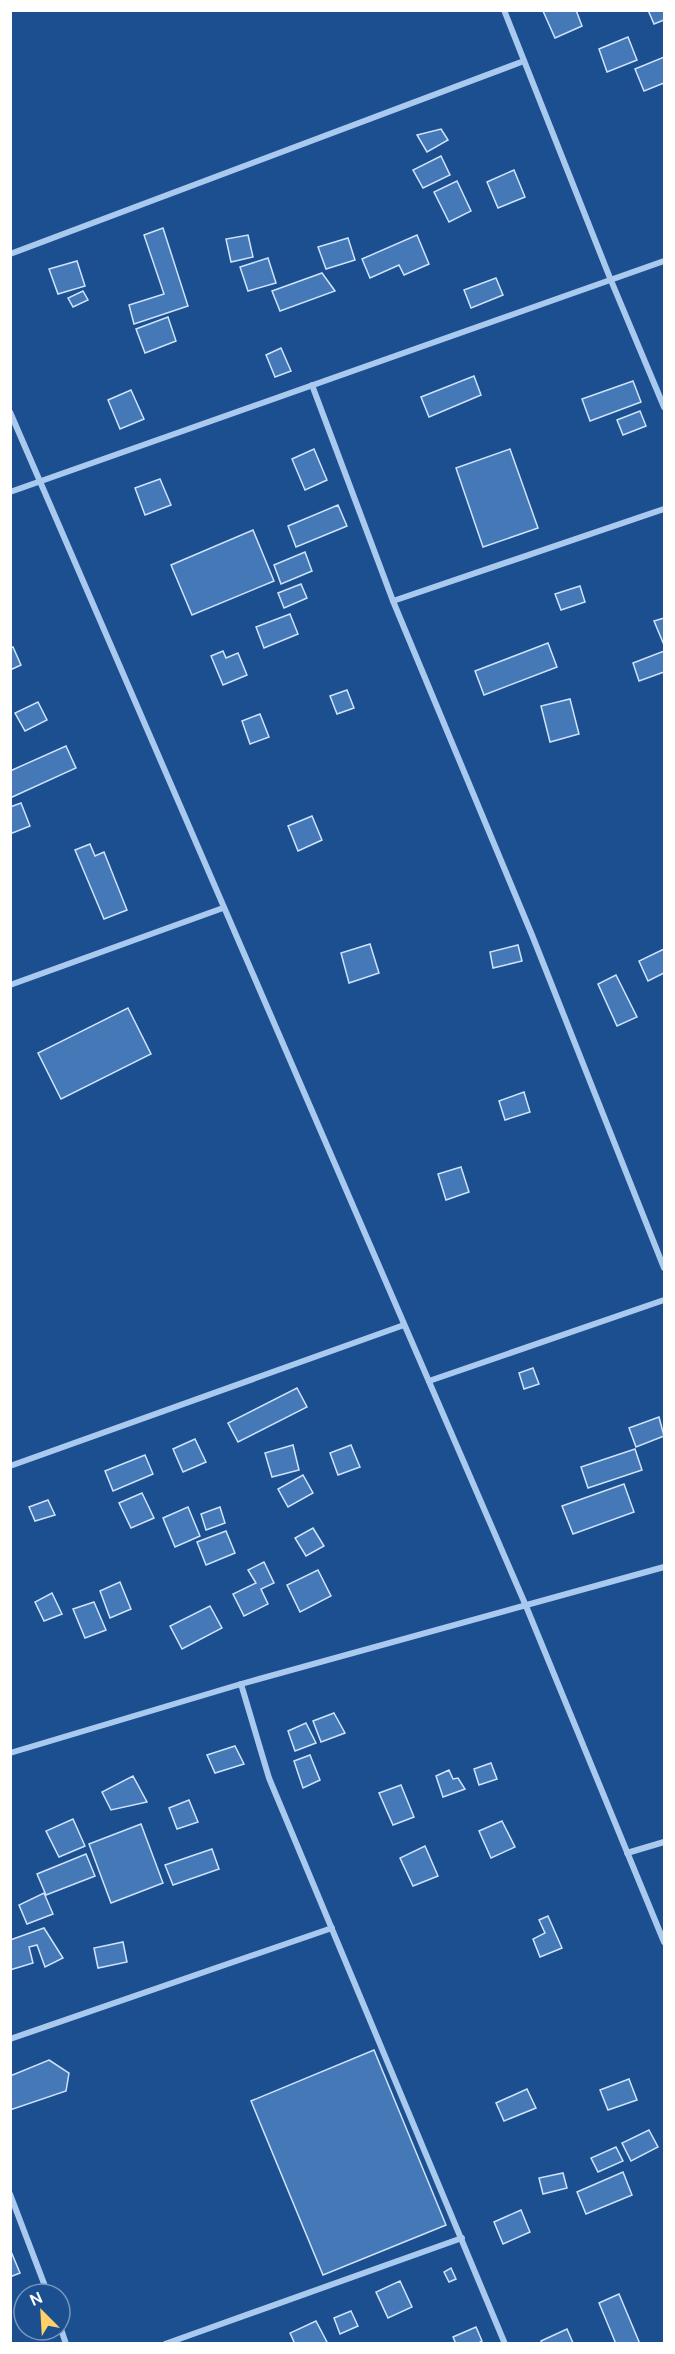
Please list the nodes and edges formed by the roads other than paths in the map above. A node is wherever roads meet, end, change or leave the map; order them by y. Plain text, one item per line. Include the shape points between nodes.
1 (504, 10) edge
2 (524, 61) junction
3 (10, 254) edge
4 (664, 261) edge
5 (610, 278) junction
6 (312, 385) junction
7 (664, 407) edge
8 (10, 412) edge
9 (39, 482) junction
10 (10, 492) edge
11 (664, 509) edge
12 (393, 601) junction
13 (223, 908) junction
14 (10, 985) edge
15 (664, 1268) edge
16 (664, 1300) edge
17 (404, 1325) junction
18 (429, 1381) junction
19 (10, 1466) edge
20 (664, 1567) edge
21 (526, 1606) junction
22 (241, 1684) junction
23 (10, 1753) edge
24 (664, 1842) edge
25 (627, 1853) junction
26 (332, 1928) junction
27 (664, 1942) edge
28 (10, 2039) edge
29 (10, 2194) edge
30 (462, 2238) junction
31 (43, 2282) edge
32 (165, 2343) edge
33 (506, 2343) edge

1 - 2 street
2 - 3 street
2 - 5 street
4 - 5 street
5 - 6 street
5 - 7 street
6 - 9 street
6 - 12 street
8 - 9 street
9 - 10 street
9 - 13 street
11 - 12 street
12 - 15 street via 532,935
13 - 14 street
13 - 17 street
16 - 18 street
17 - 18 street
17 - 19 street
18 - 21 street
20 - 21 street
21 - 22 street
21 - 25 street
22 - 23 street
22 - 26 street via 269,1778
24 - 25 street
25 - 27 street
26 - 28 street
26 - 30 street
29 - 31 street
30 - 32 street
30 - 33 street

